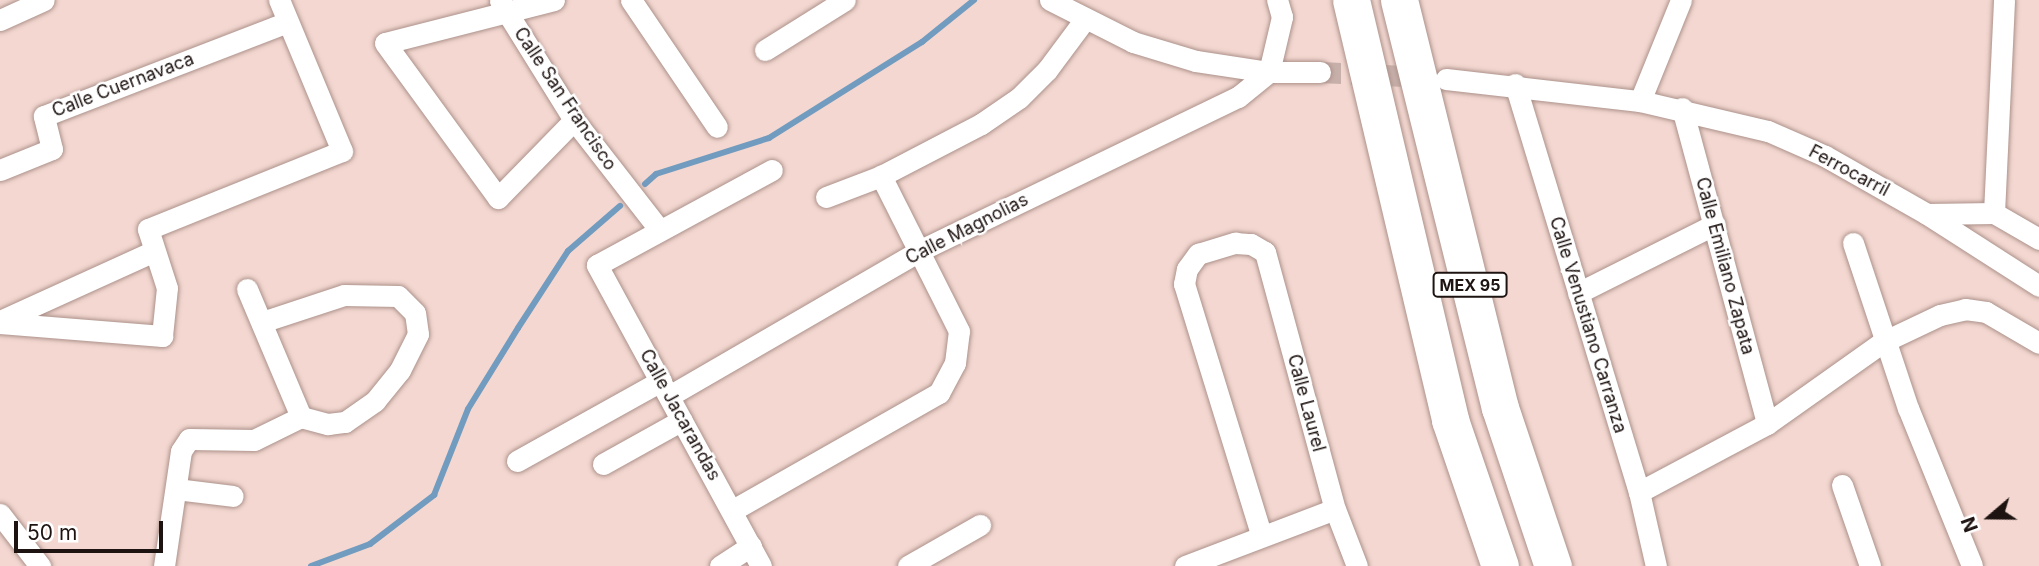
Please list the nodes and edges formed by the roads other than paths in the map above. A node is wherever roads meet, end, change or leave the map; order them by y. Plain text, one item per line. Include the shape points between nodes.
1 (44, 0) edge
2 (279, 0) edge
3 (554, 0) edge
4 (631, 0) edge
5 (845, 0) edge
6 (1050, 0) edge
7 (1277, 0) edge
8 (1351, 0) edge
9 (1399, 0) edge
10 (1681, 0) edge
11 (2004, 0) edge
12 (503, 6) edge
13 (822, 7) edge
14 (1085, 19) junction
15 (0, 20) edge
16 (287, 22) junction
17 (765, 50) dead end
18 (1269, 72) junction
19 (1320, 72) tunnel mouth
20 (1446, 79) tunnel mouth
21 (1515, 84) junction
22 (1640, 101) junction
23 (1682, 108) junction
24 (574, 120) junction
25 (717, 127) dead end
26 (0, 170) edge
27 (772, 170) dead end
28 (881, 176) junction
29 (826, 197) dead end
30 (1994, 213) junction
31 (1927, 214) junction
32 (1715, 224) junction
33 (659, 229) junction
34 (2039, 239) edge
35 (1853, 243) dead end
36 (921, 250) junction
37 (154, 251) junction
38 (2039, 286) edge
39 (247, 289) dead end
40 (1578, 293) junction
41 (0, 322) edge
42 (262, 322) junction
43 (1884, 342) junction
44 (2039, 342) edge
45 (665, 389) junction
46 (301, 416) junction
47 (682, 420) junction
48 (1767, 424) junction
49 (517, 461) dead end
50 (603, 464) dead end
51 (1842, 485) dead end
52 (176, 489) junction
53 (1639, 492) junction
54 (233, 496) dead end
55 (1335, 509) junction
56 (733, 510) junction
57 (0, 514) edge
58 (980, 525) dead end
59 (1261, 534) junction
60 (23, 544) junction
61 (751, 546) junction
62 (28, 566) edge
63 (40, 566) edge
64 (164, 566) edge
65 (720, 566) edge
66 (761, 566) edge
67 (908, 566) edge
68 (1185, 566) edge
69 (1357, 566) edge
70 (1500, 566) edge
71 (1553, 566) edge
72 (1656, 566) edge
73 (1870, 566) edge
74 (1972, 566) edge

1 - 15 street
2 - 16 street
3 - 12 street
4 - 25 street
5 - 13 street
6 - 14 street
7 - 18 street via 1282,17
8 - 70 highway, MEX 95 via 1450,420
9 - 71 highway, MEX 95 via 1500,408
10 - 22 street
11 - 30 street
12 - 24 street, Calle San Francisco
12 - 24 street via 385,44 498,198
13 - 17 street
14 - 18 street via 1133,42 1196,61
14 - 28 street via 1047,70 1019,98 981,124
16 - 26 street, Calle Cuernavaca via 44,116 52,149
16 - 37 street via 342,151 148,229
18 - 19 street
18 - 36 street, Calle Magnolias via 1238,97
20 - 21 street, Ferrocarril
21 - 22 street, Ferrocarril
21 - 40 street, Calle Venustiano Carranza
22 - 23 street, Ferrocarril
23 - 31 street, Ferrocarril via 1780,136
23 - 32 street, Calle Emiliano Zapata
24 - 33 street, Calle San Francisco
27 - 33 street
28 - 29 street
28 - 36 street
30 - 31 street
30 - 34 street
31 - 38 street, Ferrocarril
32 - 40 street
32 - 48 street, Calle Emiliano Zapata
33 - 45 street, Calle Jacarandas via 597,265
35 - 43 street
36 - 45 street, Calle Magnolias
36 - 56 street via 959,331 955,363 939,393
37 - 41 street
37 - 41 street via 167,288 162,336
39 - 42 street
40 - 53 street, Calle Venustiano Carranza
42 - 46 street
42 - 46 street via 344,295 398,296 415,313 418,334 400,370 375,401 345,422 328,424
43 - 44 street via 1940,315 1965,309 1986,312
43 - 48 street
43 - 74 street
45 - 47 street, Calle Jacarandas
45 - 49 street, Calle Magnolias
46 - 52 street via 254,440 189,439 181,450
47 - 50 street
47 - 56 street, Calle Jacarandas
48 - 53 street
51 - 73 street
52 - 54 street
52 - 64 street
53 - 72 street, Calle Venustiano Carranza
55 - 59 street
55 - 59 street, Calle Laurel via 1265,252 1251,244 1235,243 1198,254 1187,269 1184,284
55 - 69 street, Calle Laurel
56 - 61 street, Calle Jacarandas
57 - 60 street
58 - 67 street
59 - 68 street
60 - 62 street
60 - 63 street
61 - 65 street
61 - 66 street, Calle Jacarandas

